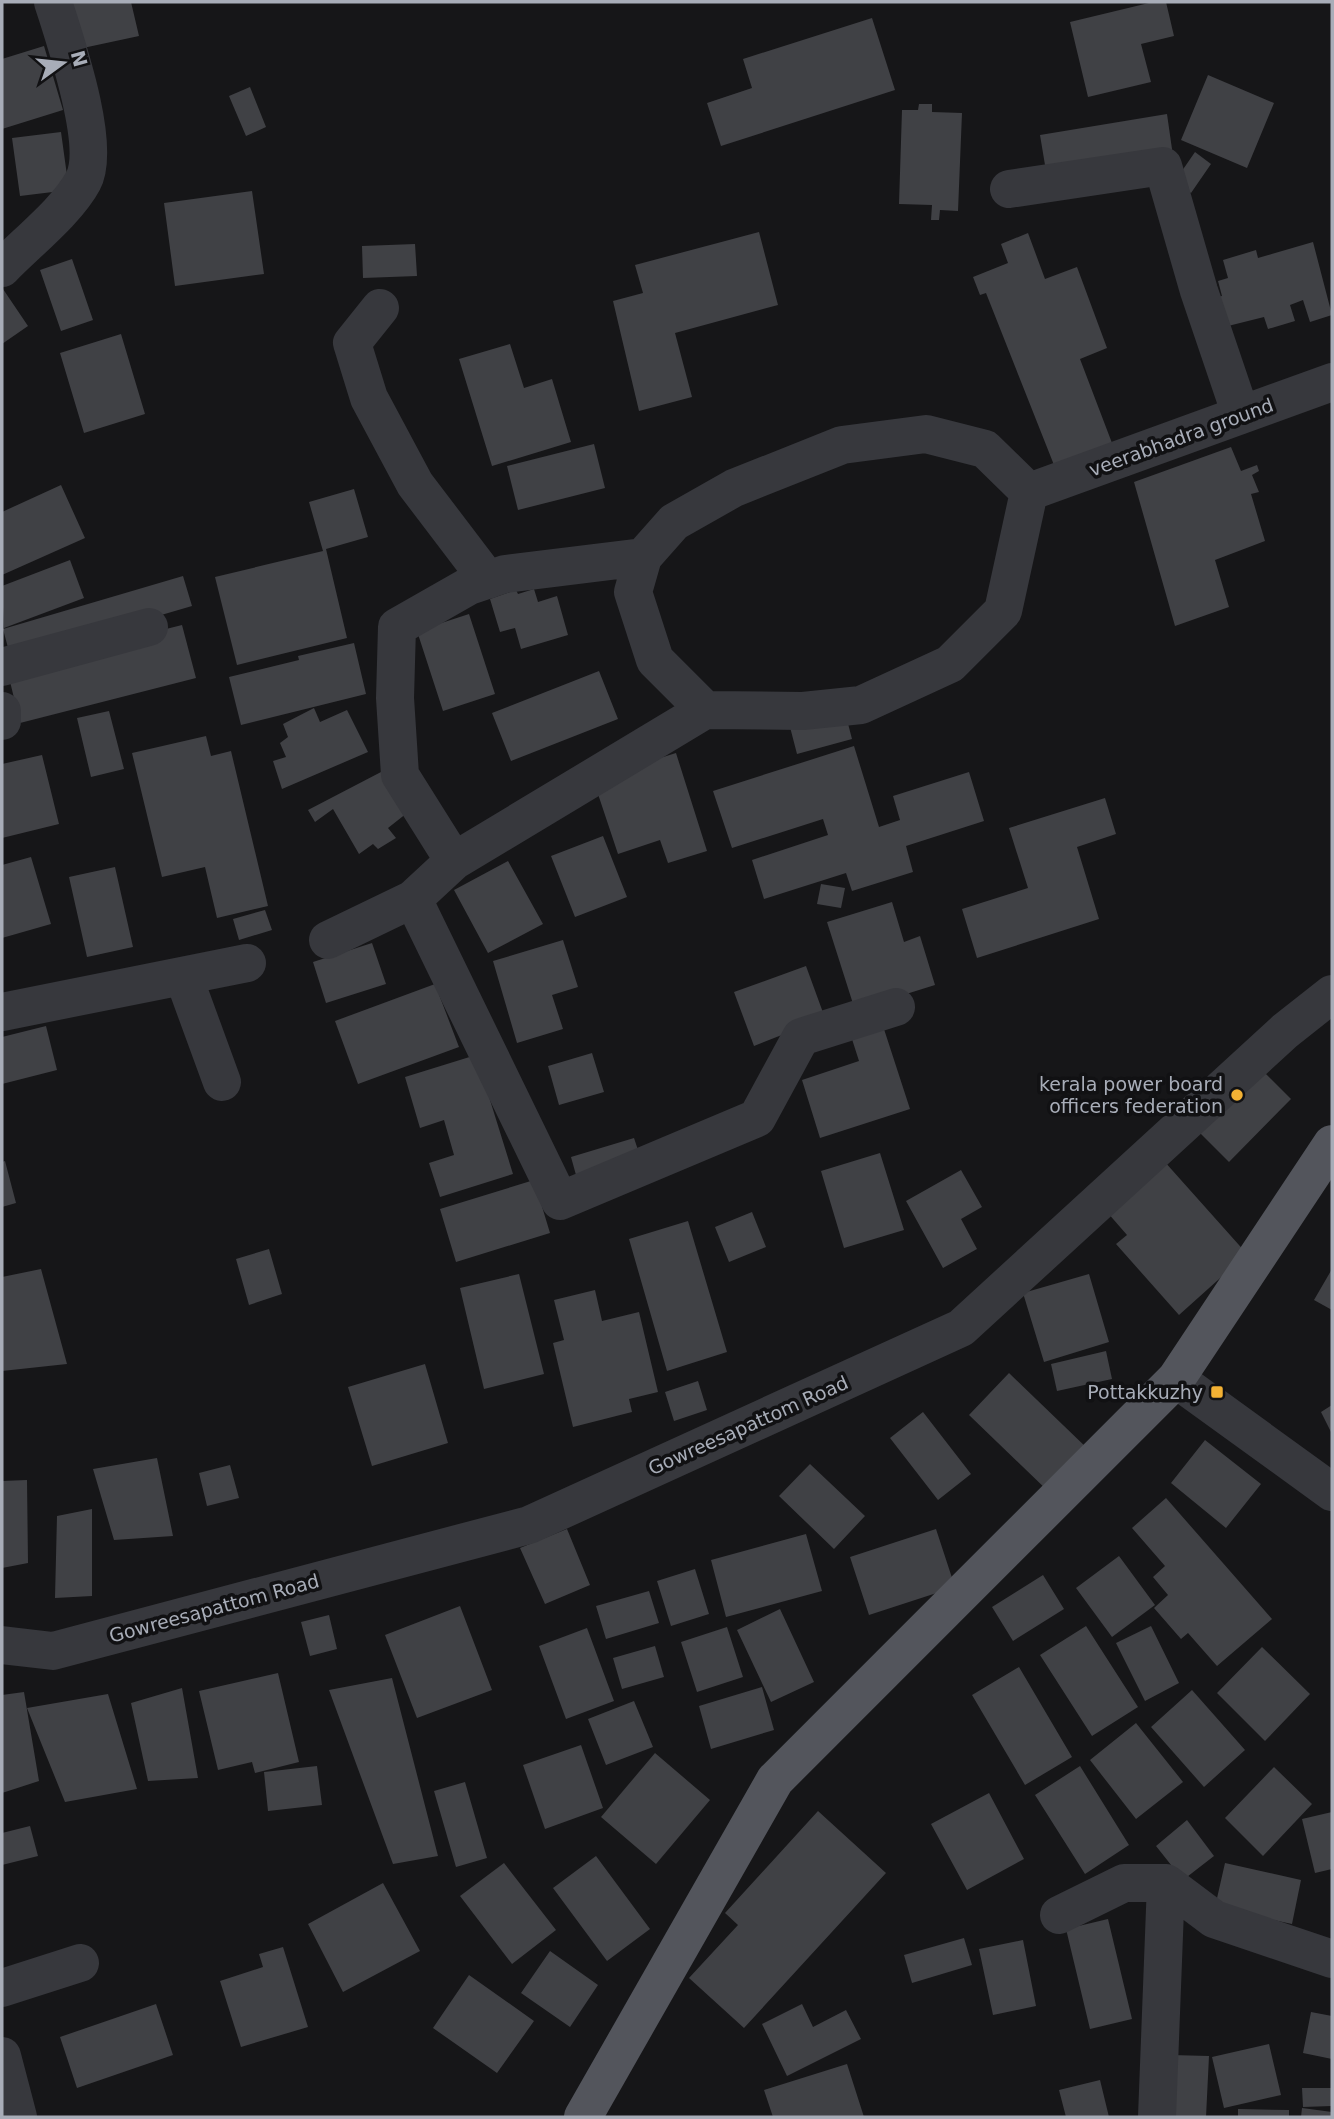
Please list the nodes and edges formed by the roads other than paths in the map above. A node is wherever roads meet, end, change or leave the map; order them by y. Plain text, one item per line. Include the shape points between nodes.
1 (53, 2) edge
2 (1009, 189) dead end
3 (2, 268) edge
4 (380, 308) dead end
5 (1332, 382) edge
6 (1241, 415) junction
7 (1029, 492) junction
8 (643, 556) junction
9 (488, 580) junction
10 (149, 627) dead end
11 (2, 667) edge
12 (705, 710) junction
13 (2, 711) edge
14 (2, 721) edge
15 (454, 861) junction
16 (413, 900) junction
17 (328, 940) dead end
18 (247, 963) dead end
19 (184, 978) junction
20 (1332, 993) edge
21 (896, 1007) dead end
22 (2, 1012) edge
23 (222, 1082) dead end
24 (1332, 1144) edge
25 (1176, 1379) junction
26 (1332, 1492) edge
27 (2, 1644) edge
28 (1166, 1883) junction
29 (1059, 1915) dead end
30 (1332, 1959) edge
31 (80, 1963) dead end
32 (2, 1988) edge
33 (2, 2056) edge
34 (18, 2117) edge
35 (583, 2117) edge
36 (1157, 2117) edge

1 - 3 street via 78,85 90,153 84,180
2 - 6 street via 1163,166
4 - 9 street via 352,344 369,398 415,484
5 - 6 street, veerabhadra ground
6 - 7 street, veerabhadra ground
7 - 8 street via 985,449 926,434 842,445 734,488 674,522
7 - 12 street via 1003,611 950,664 860,705 803,711
8 - 9 street
8 - 12 street via 633,592 655,660
9 - 15 street via 468,586 397,627 400,775
10 - 11 street
12 - 15 street
13 - 14 street
15 - 16 street
16 - 17 street
16 - 21 street via 561,1201 757,1118 801,1037
18 - 19 street
19 - 22 street
19 - 23 street
20 - 27 street, Gowreesapattom Road via 961,1328 529,1525 52,1651
24 - 25 main road
25 - 26 street
25 - 35 main road via 775,1780
28 - 29 street via 1124,1883
28 - 30 street via 1214,1919
28 - 36 street
31 - 32 street
33 - 34 street

